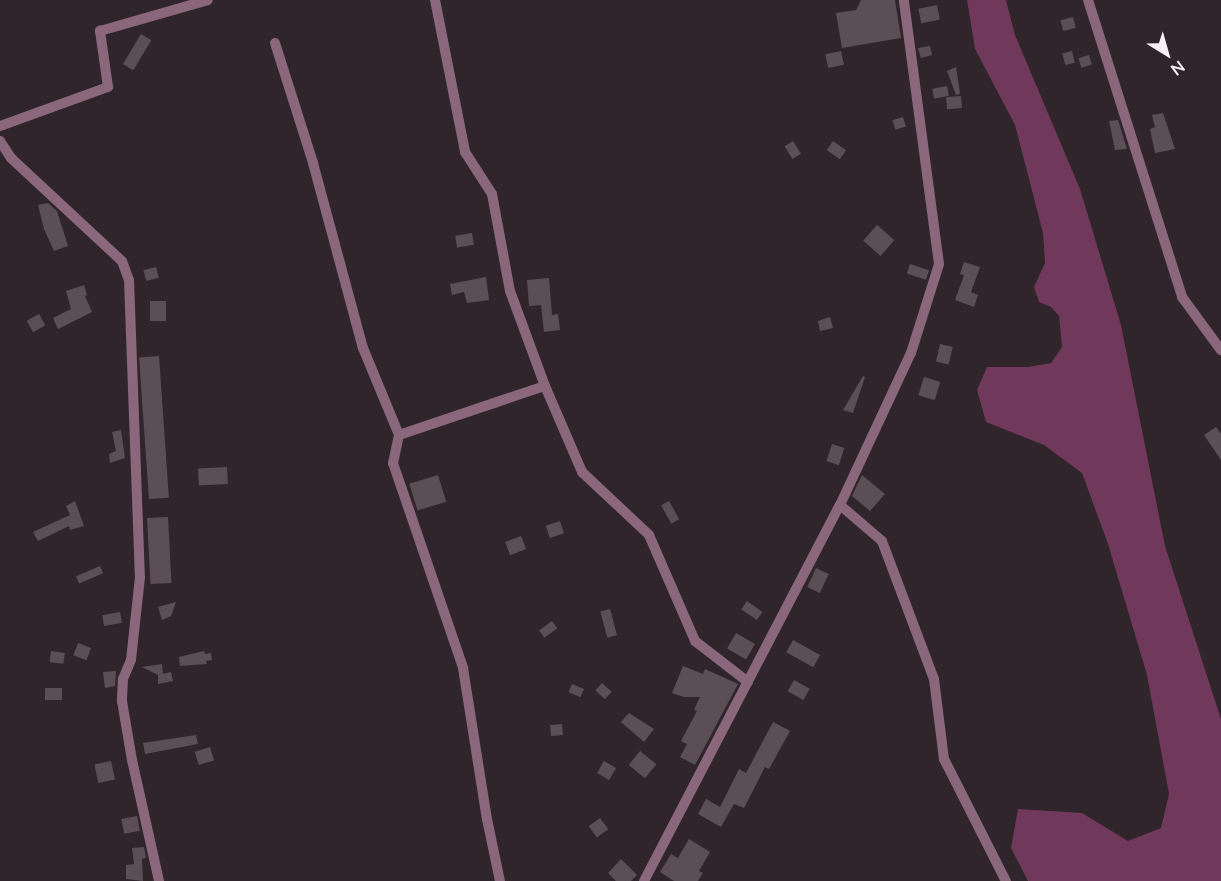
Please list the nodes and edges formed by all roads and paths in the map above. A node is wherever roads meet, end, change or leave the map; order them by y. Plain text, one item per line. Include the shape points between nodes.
1 (208, 0) edge
2 (435, 0) edge
3 (904, 0) edge
4 (1088, 0) edge
5 (275, 43) dead end
6 (0, 126) edge
7 (0, 141) edge
8 (1221, 350) edge
9 (545, 386) junction
10 (399, 435) junction
11 (840, 505) junction
12 (748, 682) junction
13 (159, 881) edge
14 (500, 881) edge
15 (644, 881) edge
16 (1006, 881) edge

1 - 6 street via 100,31 108,87
2 - 9 street via 465,152 492,194 510,291
3 - 11 street via 939,264 912,353
4 - 8 street via 1182,297
5 - 10 street via 363,348
7 - 13 street via 11,158 123,261 129,280 140,577 122,701
9 - 10 street
9 - 12 street via 582,472 649,535 695,641
10 - 14 street via 393,463 463,668
11 - 12 street
11 - 16 street via 882,541 934,679 944,759
12 - 15 street

